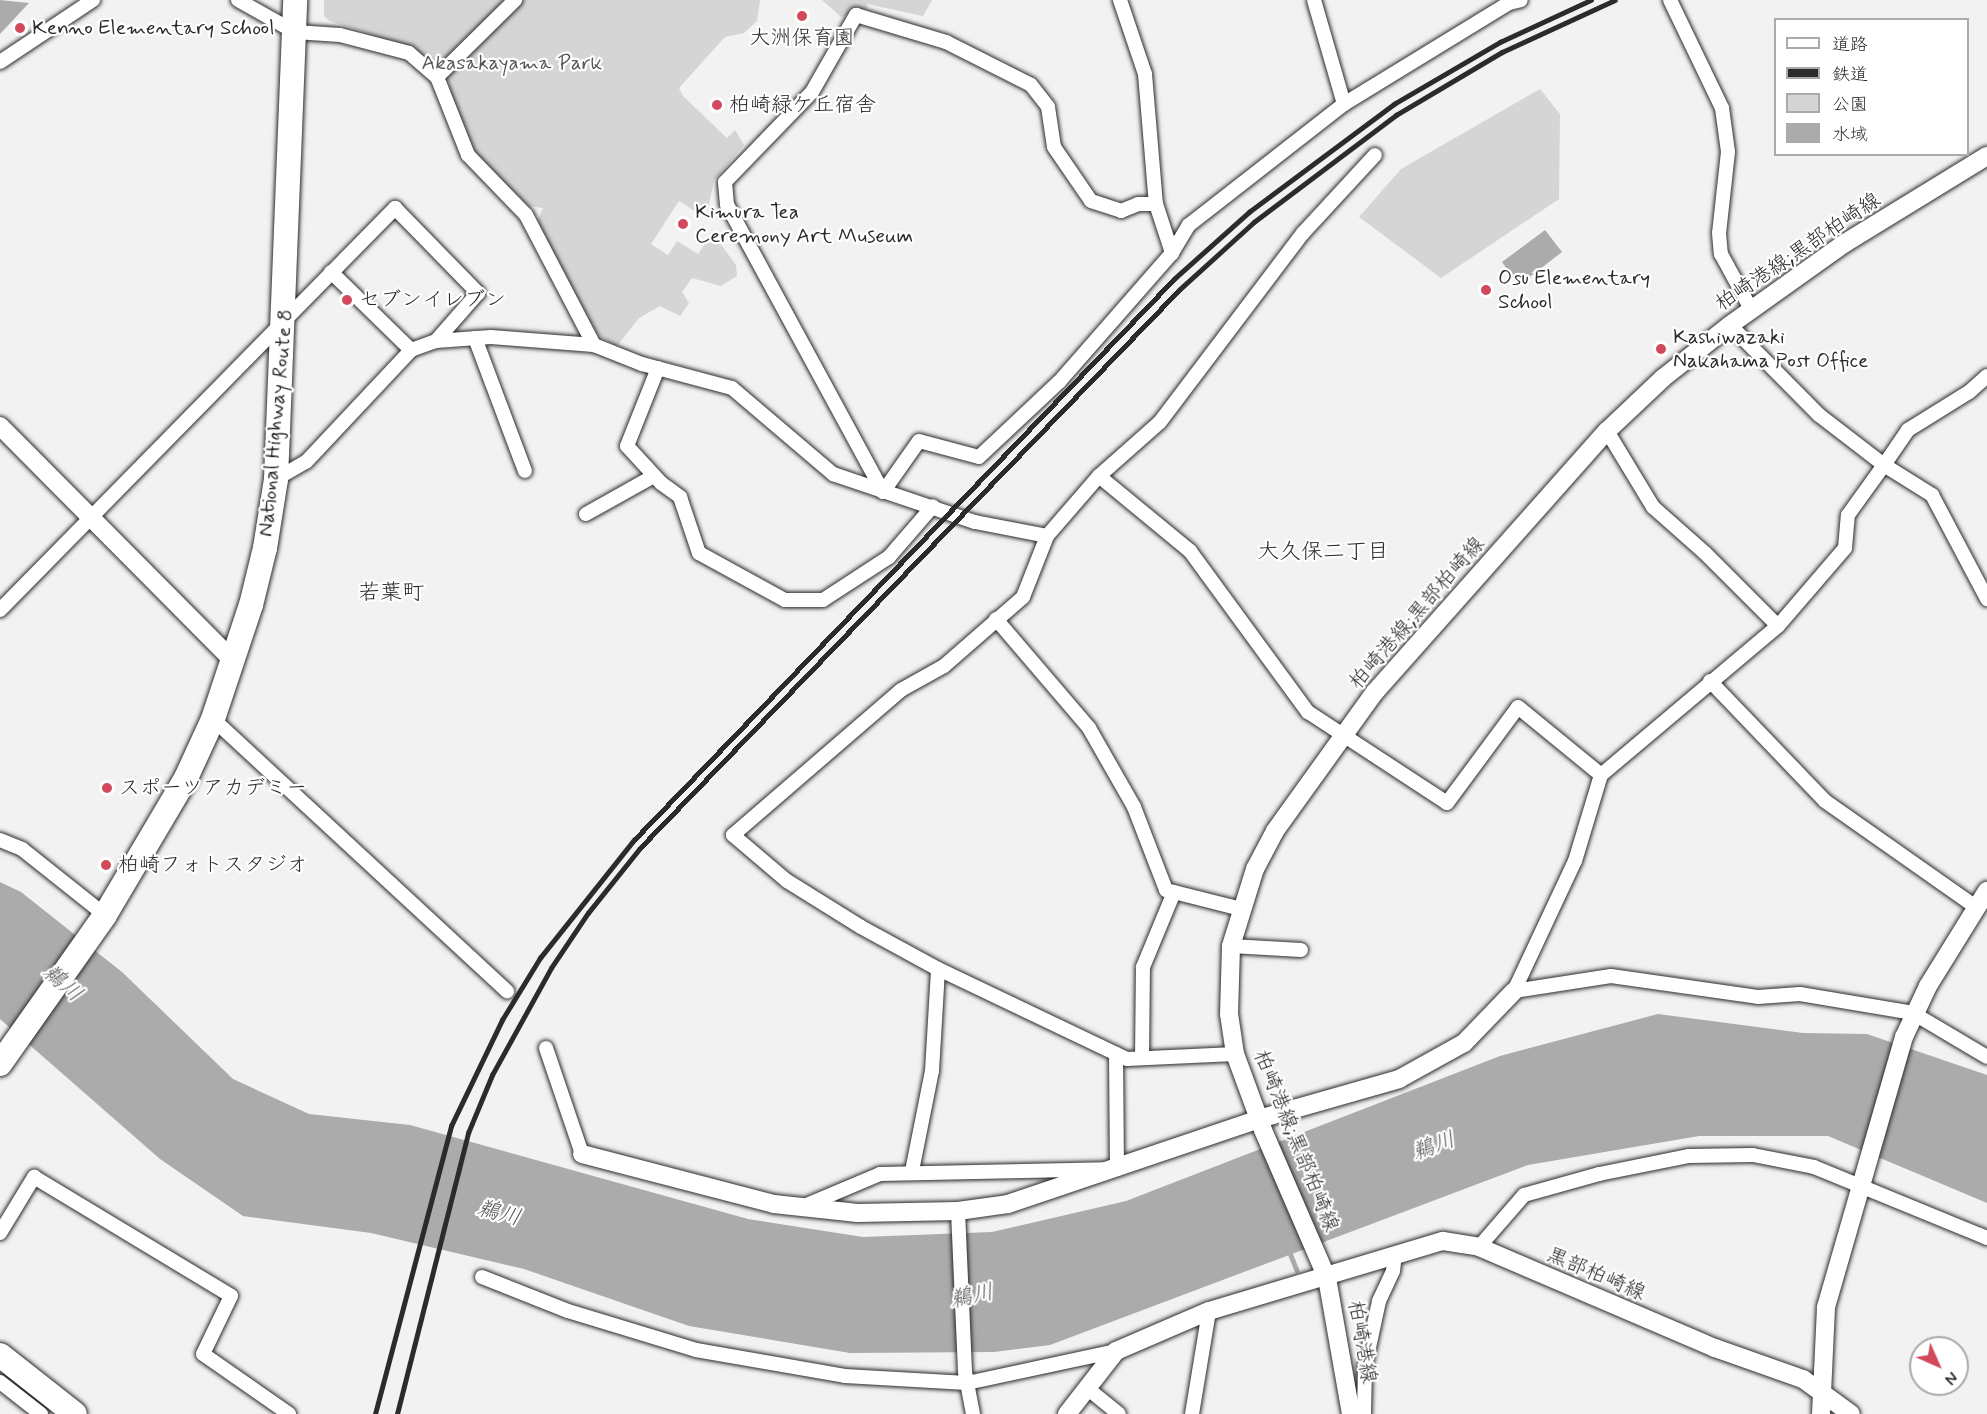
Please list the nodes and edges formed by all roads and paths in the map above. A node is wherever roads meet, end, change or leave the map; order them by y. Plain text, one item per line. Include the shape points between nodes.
1 (93, 0) edge
2 (238, 0) edge
3 (295, 0) edge
4 (515, 0) edge
5 (1120, 0) edge
6 (1314, 0) edge
7 (1521, 0) edge
8 (1672, 5) edge
9 (295, 32) junction
10 (0, 62) edge
11 (437, 77) junction
12 (1344, 104) junction
13 (1375, 155) dead end
14 (1987, 156) edge
15 (1156, 204) junction
16 (1172, 253) junction
17 (331, 272) junction
18 (1751, 309) junction
19 (285, 318) junction
20 (1730, 325) junction
21 (475, 338) junction
22 (436, 341) junction
23 (594, 345) junction
24 (411, 350) junction
25 (658, 368) junction
26 (1987, 376) edge
27 (0, 426) edge
28 (1607, 431) junction
29 (1884, 465) junction
30 (525, 471) dead end
31 (654, 476) junction
32 (1099, 476) junction
33 (276, 479) junction
34 (883, 492) junction
35 (933, 506) junction
36 (586, 514) dead end
37 (93, 518) junction
38 (1047, 536) junction
39 (1987, 599) edge
40 (0, 610) edge
41 (996, 619) junction
42 (1778, 626) junction
43 (233, 661) junction
44 (1710, 681) junction
45 (213, 719) junction
46 (1342, 737) junction
47 (1600, 775) junction
48 (0, 840) edge
49 (1987, 891) edge
50 (1174, 892) junction
51 (1977, 908) junction
52 (1240, 909) junction
53 (104, 916) junction
54 (1231, 946) junction
55 (1301, 950) dead end
56 (938, 969) junction
57 (507, 991) dead end
58 (1514, 991) junction
59 (1914, 1013) junction
60 (546, 1048) dead end
61 (1116, 1054) junction
62 (1235, 1054) junction
63 (1987, 1056) edge
64 (1142, 1058) junction
65 (0, 1064) edge
66 (1261, 1125) junction
67 (582, 1154) joint
68 (1117, 1169) junction
69 (912, 1172) junction
70 (1862, 1185) junction
71 (802, 1207) junction
72 (957, 1216) junction
73 (0, 1233) edge
74 (1987, 1238) edge
75 (1479, 1247) junction
76 (1395, 1255) junction
77 (482, 1277) dead end
78 (1327, 1278) junction
79 (1209, 1311) junction
80 (1116, 1351) junction
81 (0, 1355) edge
82 (966, 1377) junction
83 (0, 1382) edge
84 (1087, 1388) junction
85 (1821, 1392) junction
86 (41, 1414) edge
87 (75, 1414) edge
88 (289, 1414) edge
89 (973, 1414) edge
90 (1066, 1414) edge
91 (1119, 1414) edge
92 (1192, 1414) edge
93 (1351, 1414) edge
94 (1364, 1414) edge
95 (1821, 1414) edge
96 (1851, 1414) edge

1 - 10 street
2 - 9 street
3 - 9 highway, National Highway Route 8
4 - 11 street
5 - 15 street via 1145,75
6 - 12 street
7 - 12 street via 1509,3
8 - 18 street via 1722,108 1728,152 1719,233 1721,254
9 - 11 street via 340,35 409,53
9 - 19 highway, National Highway Route 8
11 - 23 street via 468,155 526,216
12 - 16 street via 1189,225
13 - 32 street via 1303,233 1160,422
14 - 18 street, 柏崎港線;黒部柏崎線 via 1845,243
15 - 16 street
15 - 34 street via 1138,204 1121,211 1091,201 1054,147 1048,106 1031,85 946,42 856,15 812,92 725,182 727,205
16 - 34 street via 1059,382 979,458 919,441
17 - 19 street
17 - 22 street via 395,208 478,293
17 - 24 street
18 - 20 street, 柏崎港線;黒部柏崎線
19 - 33 highway, National Highway Route 8
19 - 37 street
20 - 28 street, 柏崎港線;黒部柏崎線
20 - 29 street via 1819,415
21 - 22 street
21 - 23 street
21 - 30 street
22 - 24 street
23 - 25 street
24 - 33 street via 306,462
25 - 31 street via 627,446
25 - 34 street via 732,388 833,474
26 - 29 street via 1969,392 1908,430
27 - 37 street
28 - 42 street via 1653,507
28 - 46 street, 柏崎港線;黒部柏崎線 via 1419,641
29 - 39 street via 1932,495
29 - 42 street via 1848,515 1845,548
31 - 35 street via 680,497 699,553 785,600 823,600 889,557
31 - 36 street
32 - 38 street
32 - 46 street via 1190,551 1308,712
33 - 43 highway, National Highway Route 8 via 265,548
34 - 35 street
35 - 38 street via 975,522
37 - 40 street
37 - 43 street
38 - 41 street via 1023,597
41 - 50 street via 1089,728 1134,807 1166,890
41 - 56 street via 944,666 901,690 733,834 787,881
42 - 44 street
43 - 45 highway, National Highway Route 8
44 - 47 street
44 - 51 street via 1825,801
45 - 53 highway, National Highway Route 8 via 186,778
45 - 57 street
46 - 47 street via 1447,802 1518,707
46 - 52 street, 柏崎港線;黒部柏崎線 via 1275,831
47 - 58 street via 1575,861
48 - 53 street via 22,849
49 - 51 street
50 - 52 street
50 - 64 street via 1143,967
51 - 59 street
52 - 54 street, 柏崎港線;黒部柏崎線
53 - 65 highway, National Highway Route 8
54 - 55 street
54 - 62 street, 柏崎港線;黒部柏崎線 via 1229,1014
56 - 61 street
56 - 69 street via 932,1071
58 - 59 street via 1611,976 1758,997 1800,994
58 - 66 street via 1464,1043 1399,1079
59 - 63 street
59 - 70 street
60 - 67 street
61 - 64 street via 1126,1059
61 - 68 street
62 - 64 street
62 - 66 street, 柏崎港線;黒部柏崎線
66 - 68 street
66 - 78 street, 柏崎港線;黒部柏崎線
67 - 71 street via 774,1204
68 - 69 street
68 - 72 street
69 - 71 street via 880,1174
70 - 74 street
70 - 75 street via 1814,1167 1753,1155 1689,1156 1599,1174 1524,1195
70 - 85 street via 1826,1307
71 - 72 street
72 - 82 street
73 - 88 street via 34,1177 231,1296 203,1354
75 - 76 street, 黒部柏崎線 via 1443,1241
75 - 85 street, 黒部柏崎線 via 1695,1339 1803,1379
76 - 78 street, 黒部柏崎線
76 - 94 street via 1393,1270 1379,1301 1365,1366
77 - 82 street via 568,1311 696,1350 845,1376
78 - 79 street, 黒部柏崎線
78 - 93 street, 柏崎港線
79 - 80 street, 黒部柏崎線
79 - 92 street
80 - 82 street
80 - 84 street
81 - 87 highway
82 - 89 street
83 - 86 street
84 - 90 street
84 - 91 street
85 - 95 street
85 - 96 street, 黒部柏崎線

